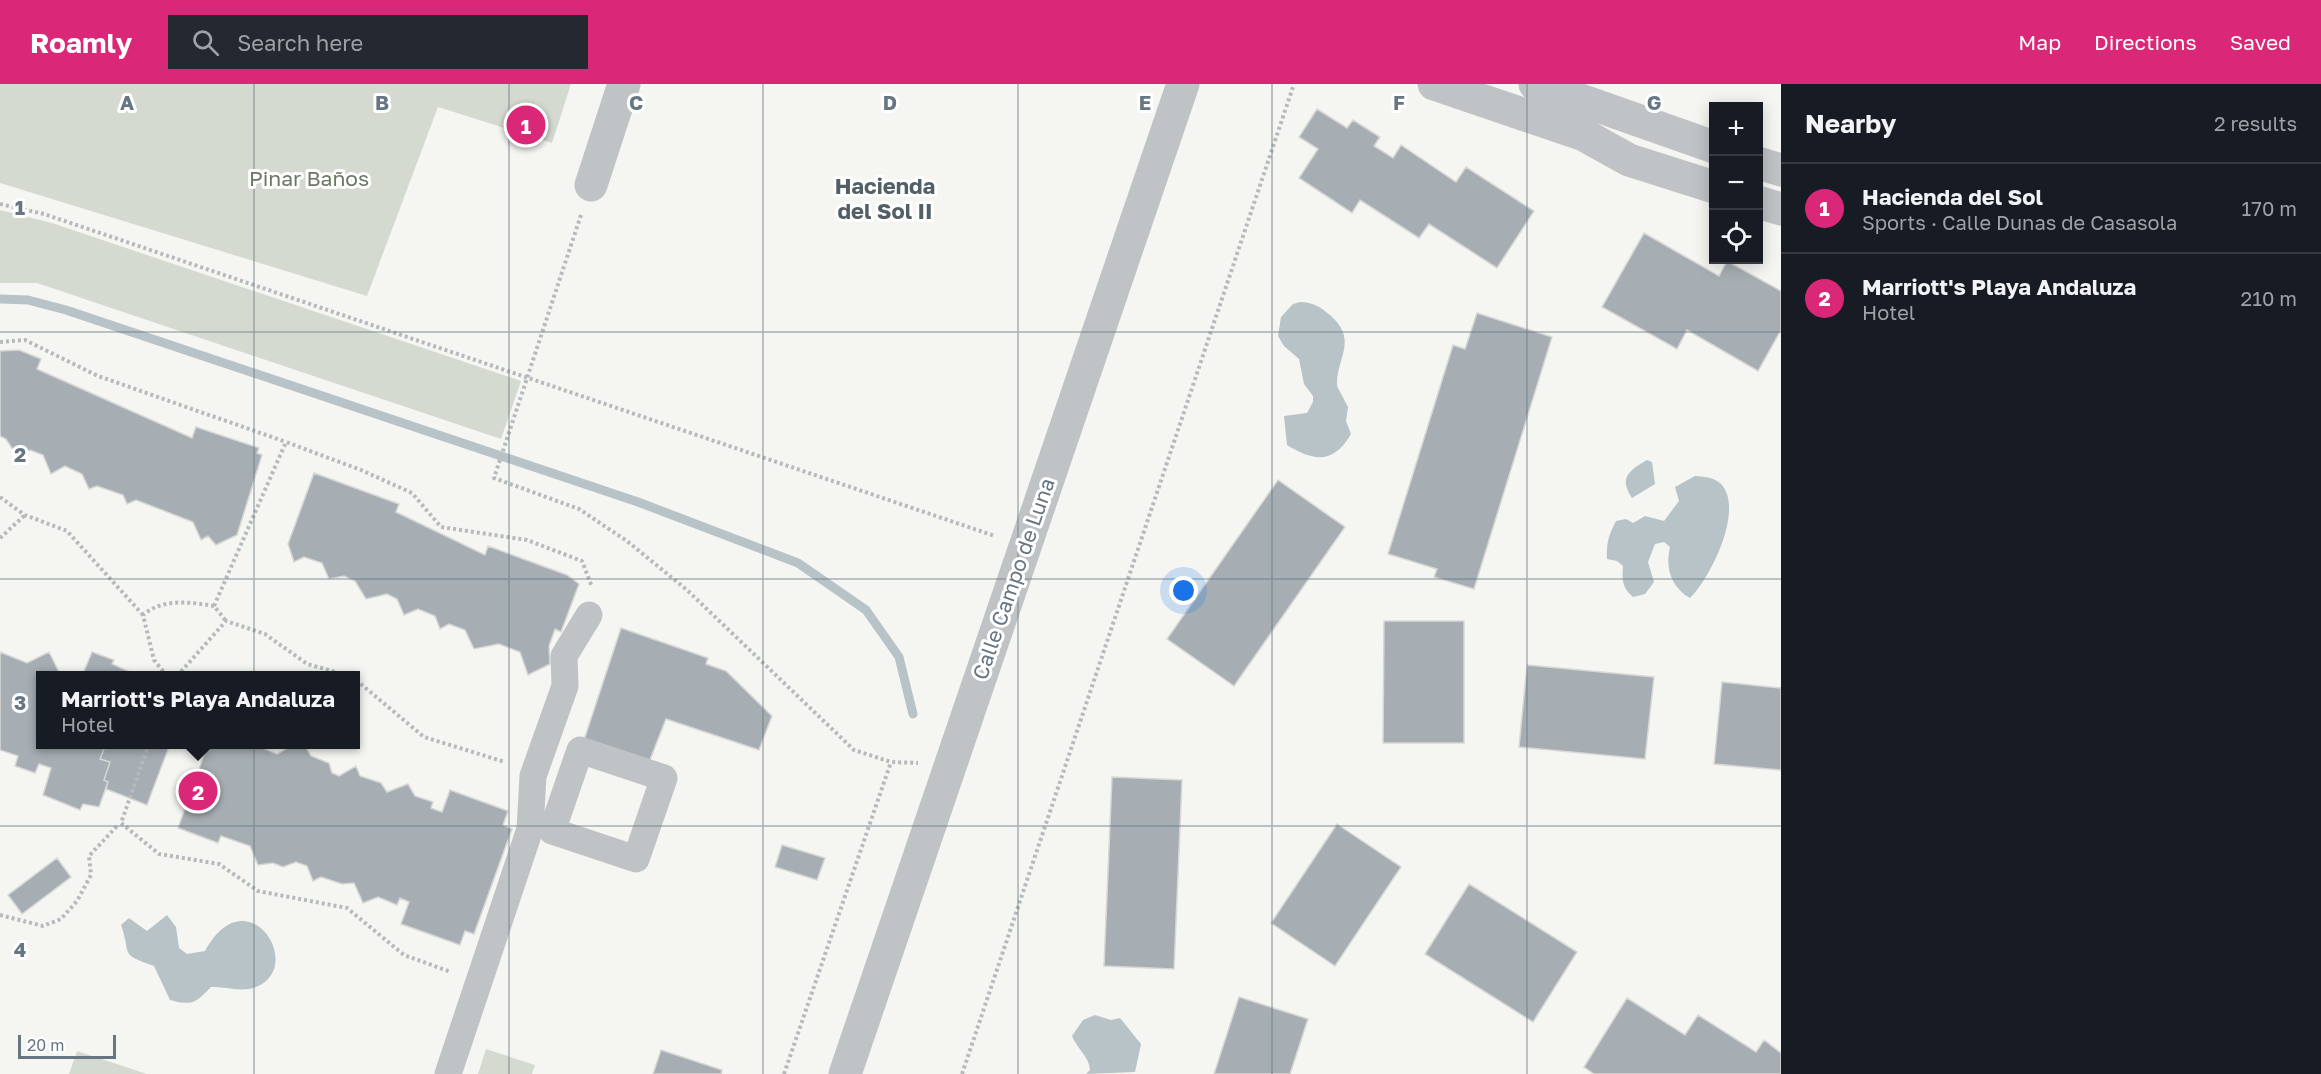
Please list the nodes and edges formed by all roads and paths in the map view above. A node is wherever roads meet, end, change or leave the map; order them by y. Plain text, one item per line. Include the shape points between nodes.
1 (624, 84) edge
2 (1183, 84) edge
3 (1294, 84) edge
4 (1434, 84) edge
5 (1535, 84) edge
6 (1709, 146) edge
7 (1763, 165) edge
8 (1781, 170) edge
9 (591, 185) joint
10 (1709, 186) edge
11 (0, 204) edge
12 (1763, 204) edge
13 (1781, 209) edge
14 (0, 342) edge
15 (527, 378) junction
16 (286, 442) junction
17 (0, 497) edge
18 (25, 515) junction
19 (0, 538) edge
20 (1025, 546) junction
21 (214, 606) junction
22 (143, 615) junction
23 (588, 615) joint
24 (226, 621) junction
25 (163, 671) edge
26 (181, 671) edge
27 (334, 671) edge
28 (360, 683) edge
29 (147, 749) edge
30 (533, 776) junction
31 (567, 785) junction
32 (118, 825) dead end
33 (0, 915) edge
34 (479, 982) junction
35 (448, 1074) edge
36 (784, 1074) edge
37 (845, 1074) edge
38 (962, 1074) edge

1 - 9 street
2 - 20 street, Calle Campo de Luna
3 - 38 path
4 - 10 street via 1584,135 1629,160
5 - 6 street
7 - 8 street
9 - 15 path
11 - 15 path via 44,214
12 - 13 street
14 - 16 path via 25,339 98,376
15 - 20 path
15 - 36 path via 494,478 579,509 627,541 687,590 854,750 891,762
16 - 21 path
16 - 23 path via 412,493 441,527 527,540 582,561 597,598
17 - 18 path
18 - 19 path
18 - 22 path via 67,531
20 - 37 street, Calle Campo de Luna
21 - 22 path via 182,601 150,609
21 - 24 path
22 - 25 path via 154,660
23 - 30 street via 564,656 565,686
24 - 26 path
24 - 27 path via 265,634 307,664
28 - 30 path via 424,737 496,758
29 - 34 path via 121,824 159,854 219,864 258,891 347,908 404,955
30 - 31 street
30 - 34 street via 530,829
31 - 31 street via 552,831 636,859 664,778 580,750
32 - 33 path via 89,856 91,875 77,901 61,919 43,926
34 - 35 street

